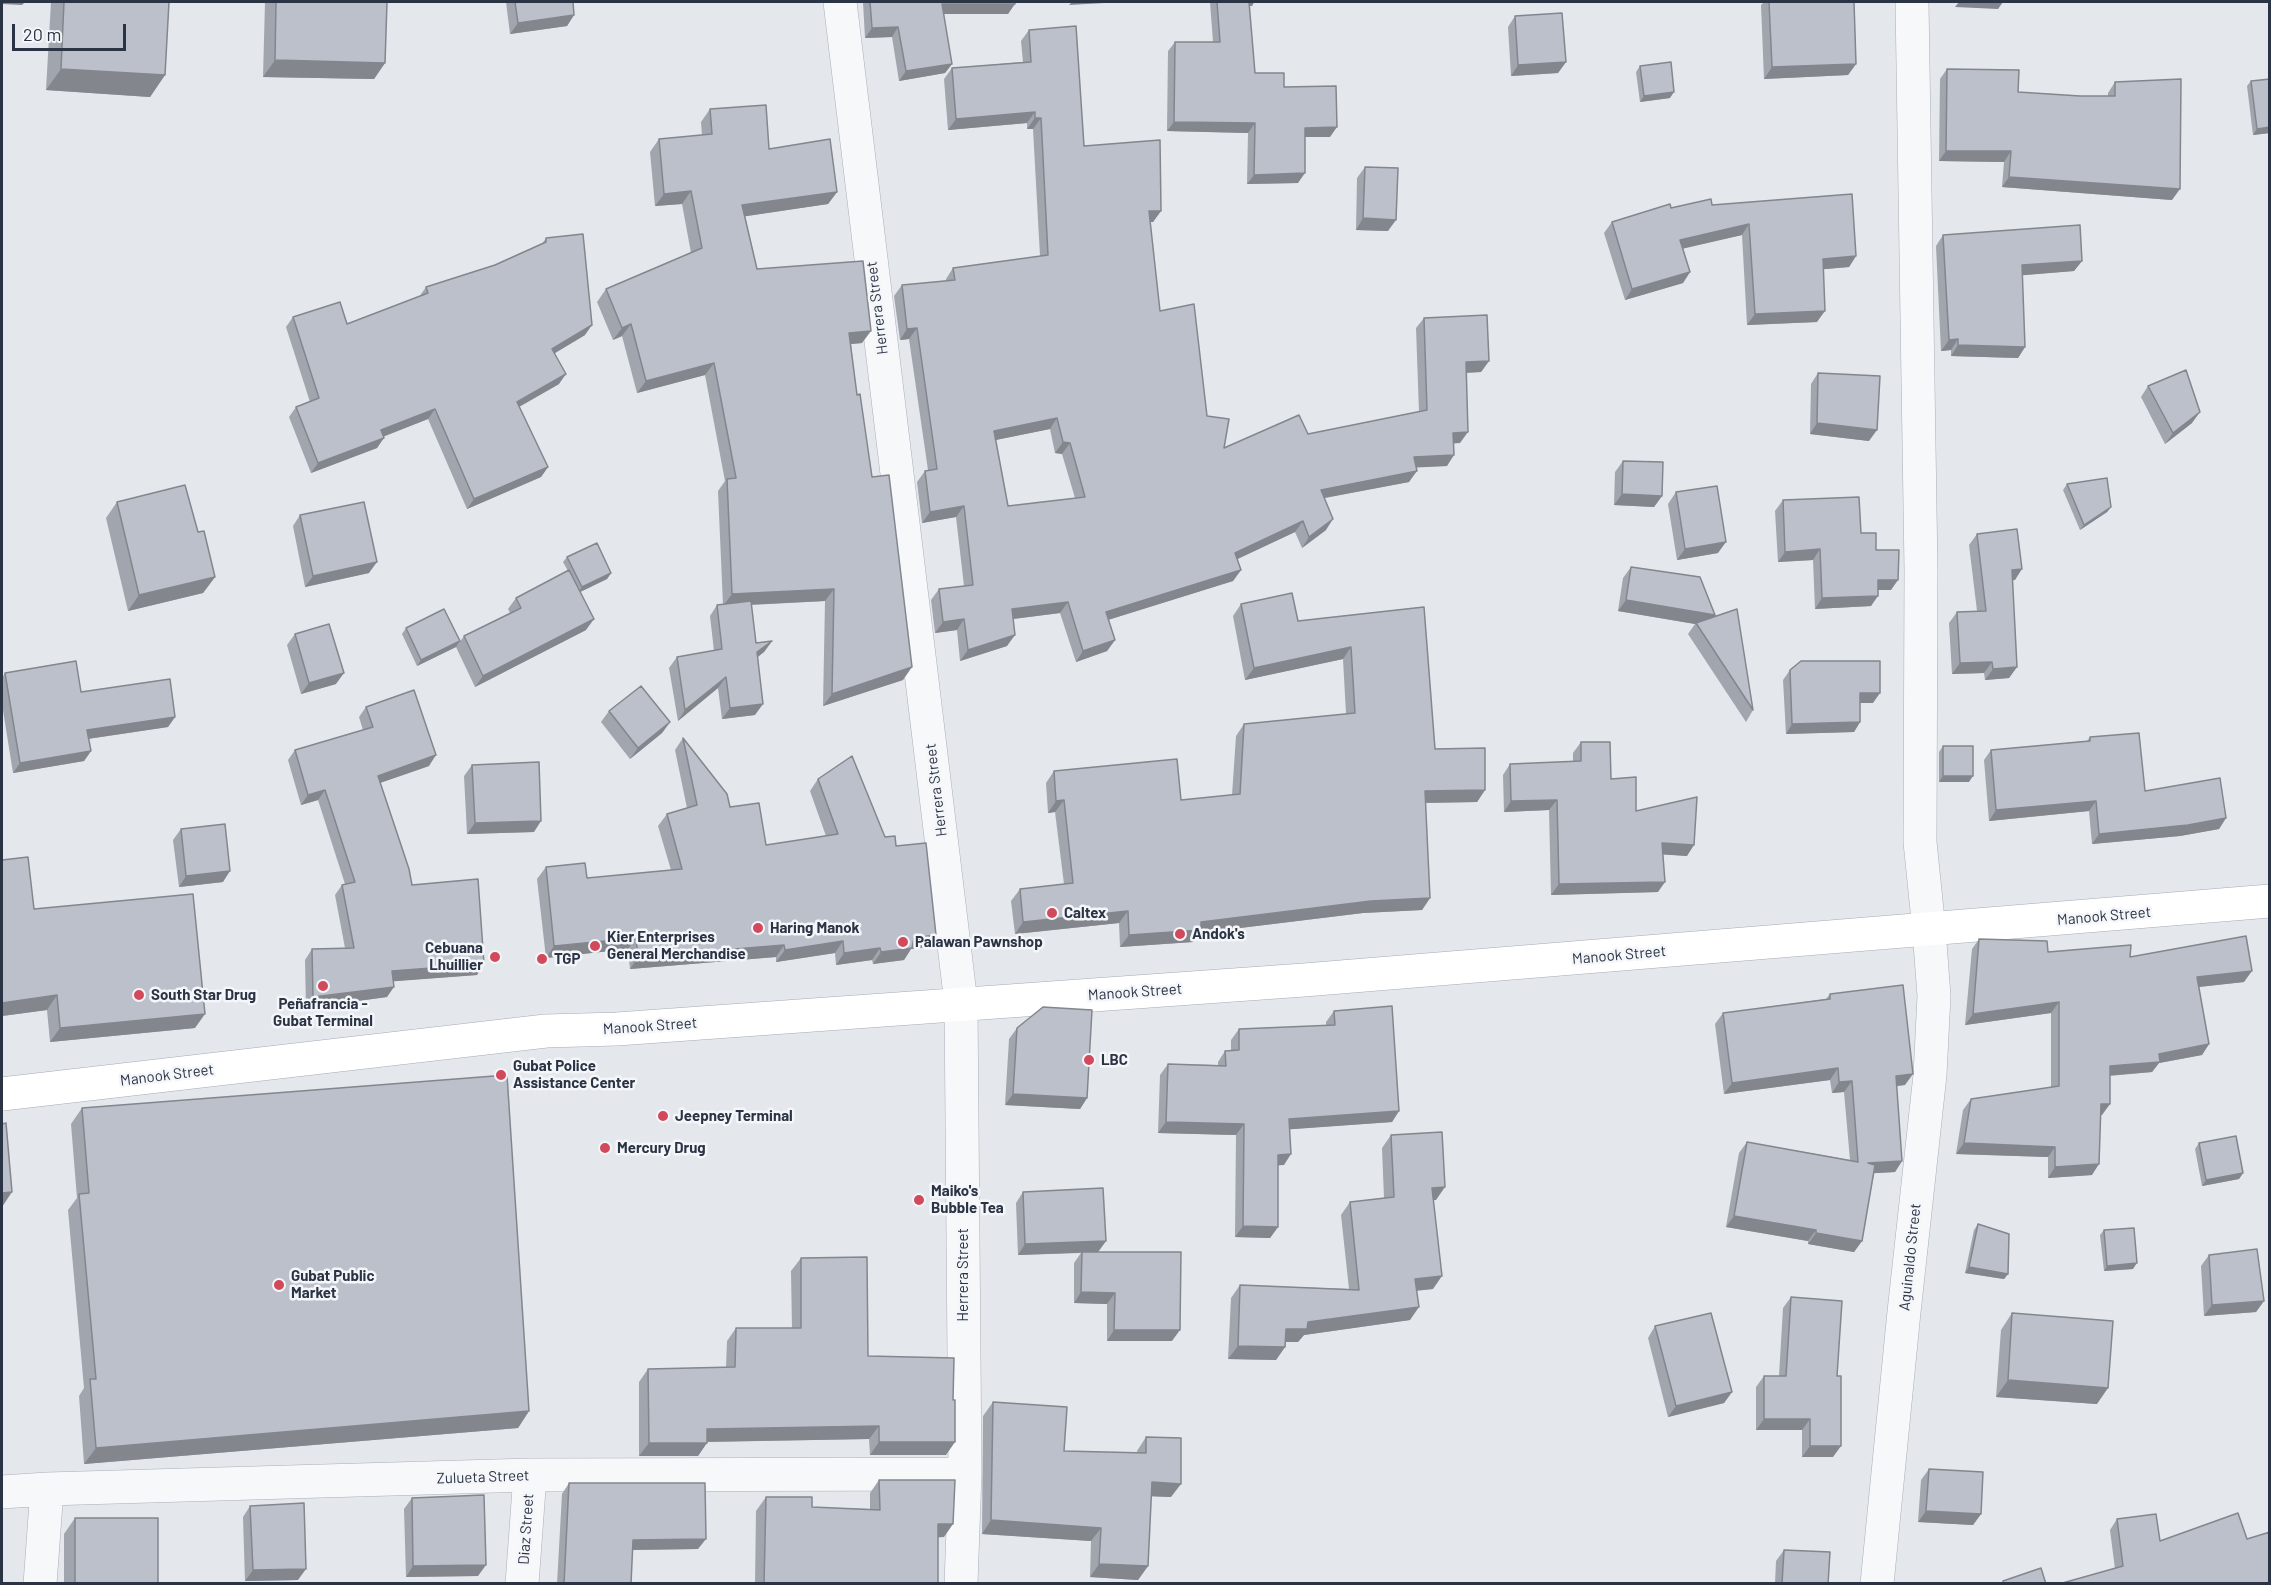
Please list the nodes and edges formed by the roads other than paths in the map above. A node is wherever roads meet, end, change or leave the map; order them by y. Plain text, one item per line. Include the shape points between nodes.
1 (840, 2) edge
2 (1912, 2) edge
3 (2270, 901) edge
4 (1929, 930) junction
5 (961, 1003) junction
6 (2, 1094) edge
7 (964, 1474) junction
8 (530, 1475) junction
9 (47, 1489) junction
10 (2, 1492) edge
11 (40, 1584) edge
12 (522, 1584) edge
13 (961, 1584) edge
14 (1877, 1584) edge

1 - 5 street, Herrera Street
2 - 4 street, Aguinaldo Street via 1921,570 1920,842
3 - 4 main road, Manook Street
4 - 5 main road, Manook Street
4 - 14 street, Aguinaldo Street via 1934,996 1930,1075
5 - 6 main road, Manook Street via 546,1031
5 - 7 street, Herrera Street
7 - 8 street, Zulueta Street
7 - 13 street, Herrera Street
8 - 9 street, Zulueta Street
8 - 12 street, Diaz Street
9 - 10 street, Zulueta Street
9 - 11 street

